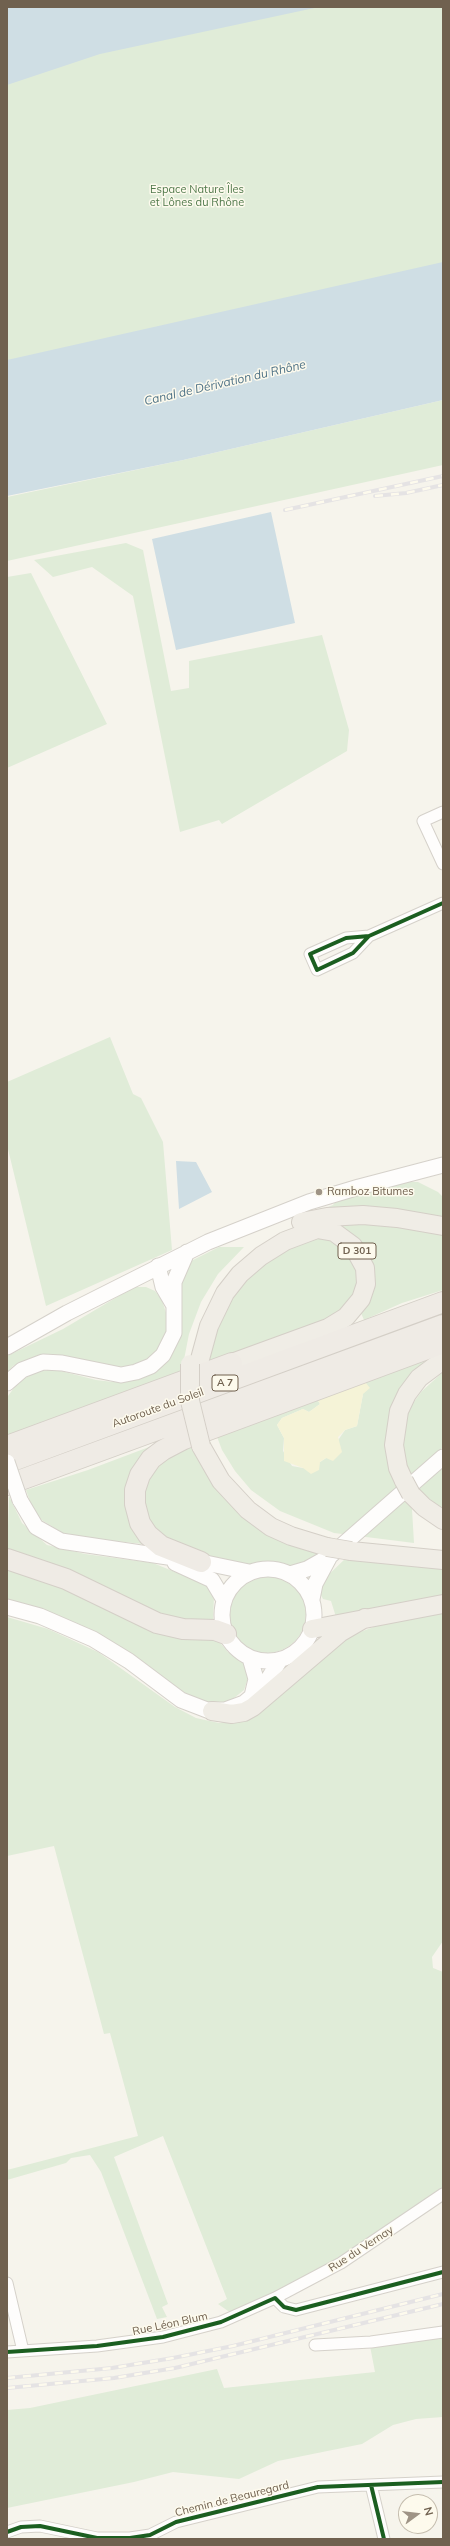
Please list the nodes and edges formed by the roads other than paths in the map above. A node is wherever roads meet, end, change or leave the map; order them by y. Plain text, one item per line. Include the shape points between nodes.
1 (443, 812) edge
2 (443, 864) edge
3 (443, 903) edge
4 (369, 936) junction
5 (443, 1165) edge
6 (443, 1226) edge
7 (186, 1252) junction
8 (162, 1264) junction
9 (135, 1278) junction
10 (169, 1284) junction
11 (443, 1302) edge
12 (443, 1324) edge
13 (443, 1343) edge
14 (7, 1346) edge
15 (443, 1360) edge
16 (195, 1362) junction
17 (232, 1363) joint
18 (7, 1383) edge
19 (7, 1446) edge
20 (443, 1457) edge
21 (7, 1463) edge
22 (13, 1492) edge
23 (443, 1520) edge
24 (342, 1547) junction
25 (443, 1549) edge
26 (165, 1558) junction
27 (7, 1559) edge
28 (443, 1560) edge
29 (201, 1562) junction
30 (249, 1572) junction
31 (290, 1574) junction
32 (312, 1599) junction
33 (224, 1600) junction
34 (443, 1604) edge
35 (7, 1607) edge
36 (365, 1618) junction
37 (312, 1629) junction
38 (226, 1634) junction
39 (250, 1658) junction
40 (280, 1660) junction
41 (252, 1696) junction
42 (212, 1711) junction
43 (443, 2194) edge
44 (443, 2272) edge
45 (7, 2283) edge
46 (275, 2298) junction
47 (443, 2332) edge
48 (315, 2345) dead end
49 (23, 2351) junction
50 (7, 2352) edge
51 (443, 2482) edge
52 (371, 2485) junction
53 (11, 2534) edge
54 (151, 2537) edge
55 (384, 2539) edge

1 - 2 street via 423,822
3 - 4 street
4 - 4 street via 346,938 310,954 317,970 353,953
5 - 7 main road via 315,1200
6 - 16 highway, D 301 via 380,1216 336,1216 306,1221 274,1234 235,1265 213,1293 197,1328
7 - 8 main road
7 - 10 main road
8 - 9 main road
8 - 10 main road
9 - 10 main road
9 - 14 main road
10 - 18 main road via 175,1328 169,1345 160,1358 146,1368 131,1374 116,1375 62,1363 43,1362 22,1370
11 - 21 highway, Autoroute du Soleil / A 7
12 - 22 highway, Autoroute du Soleil / A 7
13 - 29 highway via 184,1439 152,1459 140,1475 135,1490 135,1504 140,1523 148,1535 161,1546
15 - 23 highway via 419,1378 407,1394 398,1411 394,1446 398,1468 407,1487 424,1507
16 - 17 highway, D 301 via 225,1293 261,1256 285,1241 321,1229 339,1235 353,1246 365,1268 366,1284 361,1299 346,1317 328,1328
16 - 24 highway, D 301 via 206,1444 232,1479 263,1509
17 - 19 highway
20 - 24 main road
21 - 22 main road, bridge
22 - 26 main road via 36,1527 56,1540
24 - 25 highway, D 301
24 - 28 highway, D 301
24 - 31 main road via 307,1569
24 - 32 main road via 315,1584
26 - 29 main road
26 - 33 main road via 212,1580
27 - 38 highway via 66,1579 157,1623 182,1629 215,1630
29 - 30 main road
30 - 31 main road via 272,1568
30 - 33 main road via 233,1583
31 - 32 main road via 303,1584
32 - 37 main road
33 - 38 main road via 221,1617
34 - 36 highway
35 - 42 main road via 40,1616 88,1636 129,1661 181,1700 194,1707
36 - 37 highway
36 - 42 highway via 341,1632 253,1707 232,1714
37 - 40 main road via 302,1646 292,1655
38 - 39 main road via 236,1648
39 - 40 main road
39 - 41 main road via 256,1679
40 - 41 main road via 263,1687
41 - 42 main road via 236,1707
43 - 46 street, Rue du Vernay via 342,2262
44 - 46 street via 296,2310 284,2306
45 - 49 street
46 - 49 street, Rue Léon Blum via 214,2324 163,2337 118,2344
47 - 48 street via 371,2342
49 - 50 street, Rue Léon Blum
51 - 52 street, Chemin de Beauregard
52 - 54 street, Chemin de Beauregard via 318,2487 176,2522
52 - 55 street
53 - 54 street, Chemin de Beauregard via 22,2527 40,2526 97,2538

